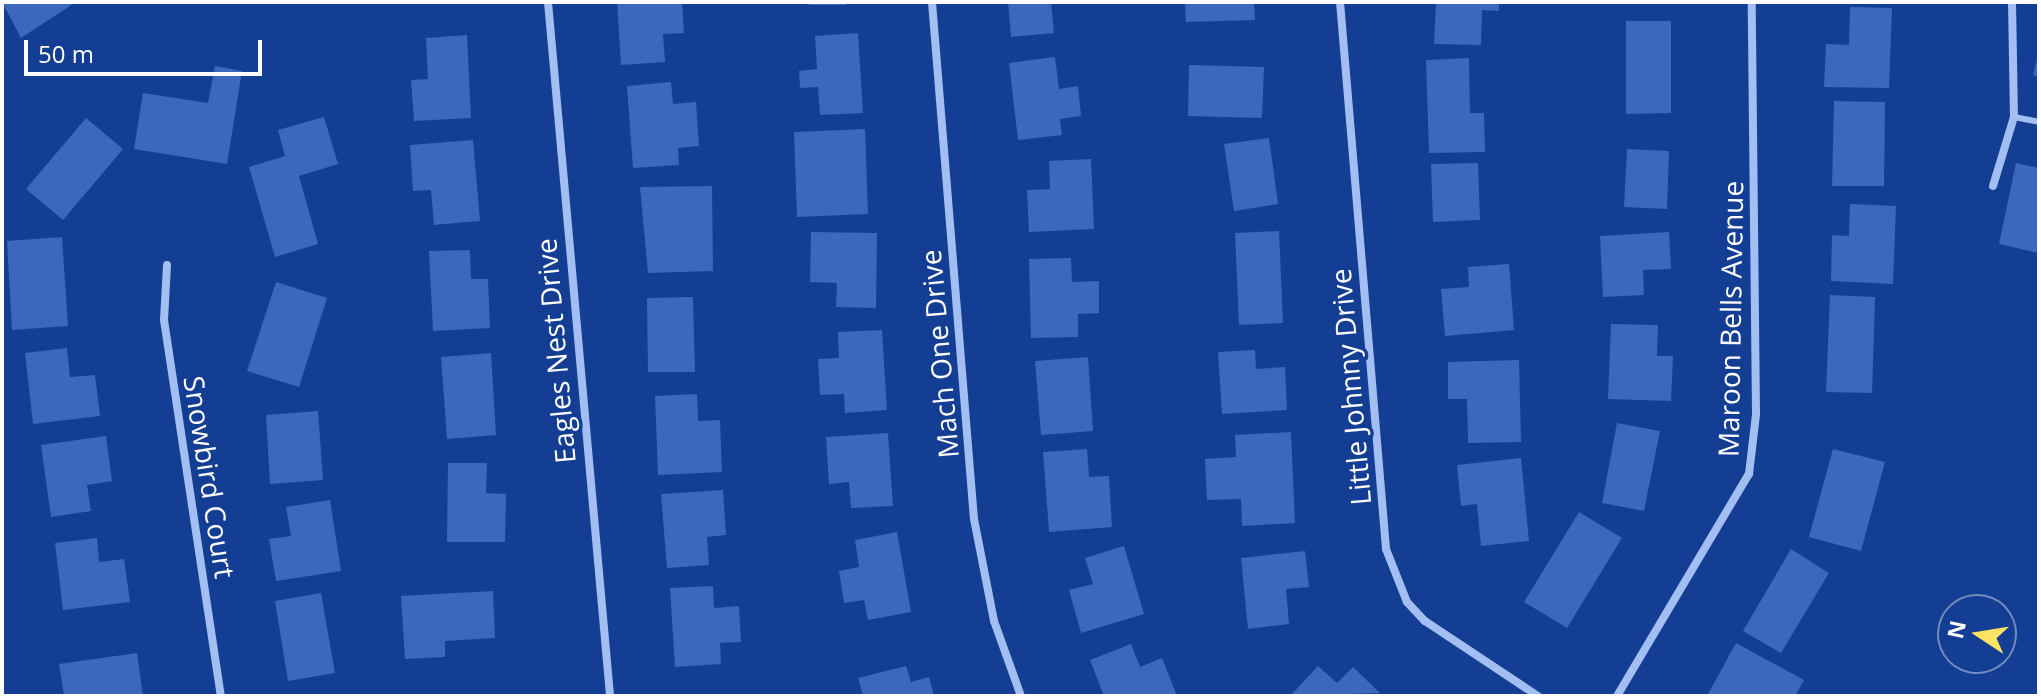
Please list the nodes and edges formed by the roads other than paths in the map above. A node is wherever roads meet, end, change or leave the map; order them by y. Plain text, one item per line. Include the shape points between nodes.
1 (548, 2) edge
2 (932, 2) edge
3 (1340, 2) edge
4 (1752, 2) edge
5 (2012, 2) edge
6 (2014, 117) junction
7 (2039, 122) edge
8 (1993, 186) dead end
9 (167, 265) dead end
10 (221, 696) edge
11 (610, 696) edge
12 (1021, 696) edge
13 (1538, 696) edge
14 (1617, 696) edge

1 - 11 street, Eagles Nest Drive
2 - 12 street, Mach One Drive via 974,519 994,621
3 - 13 street, Little Johnny Drive via 1386,549 1407,602 1425,621
4 - 14 street, Maroon Bells Avenue via 1756,417 1749,474
5 - 6 street
6 - 7 lane
6 - 8 street
9 - 10 street, Snowbird Court via 164,320

